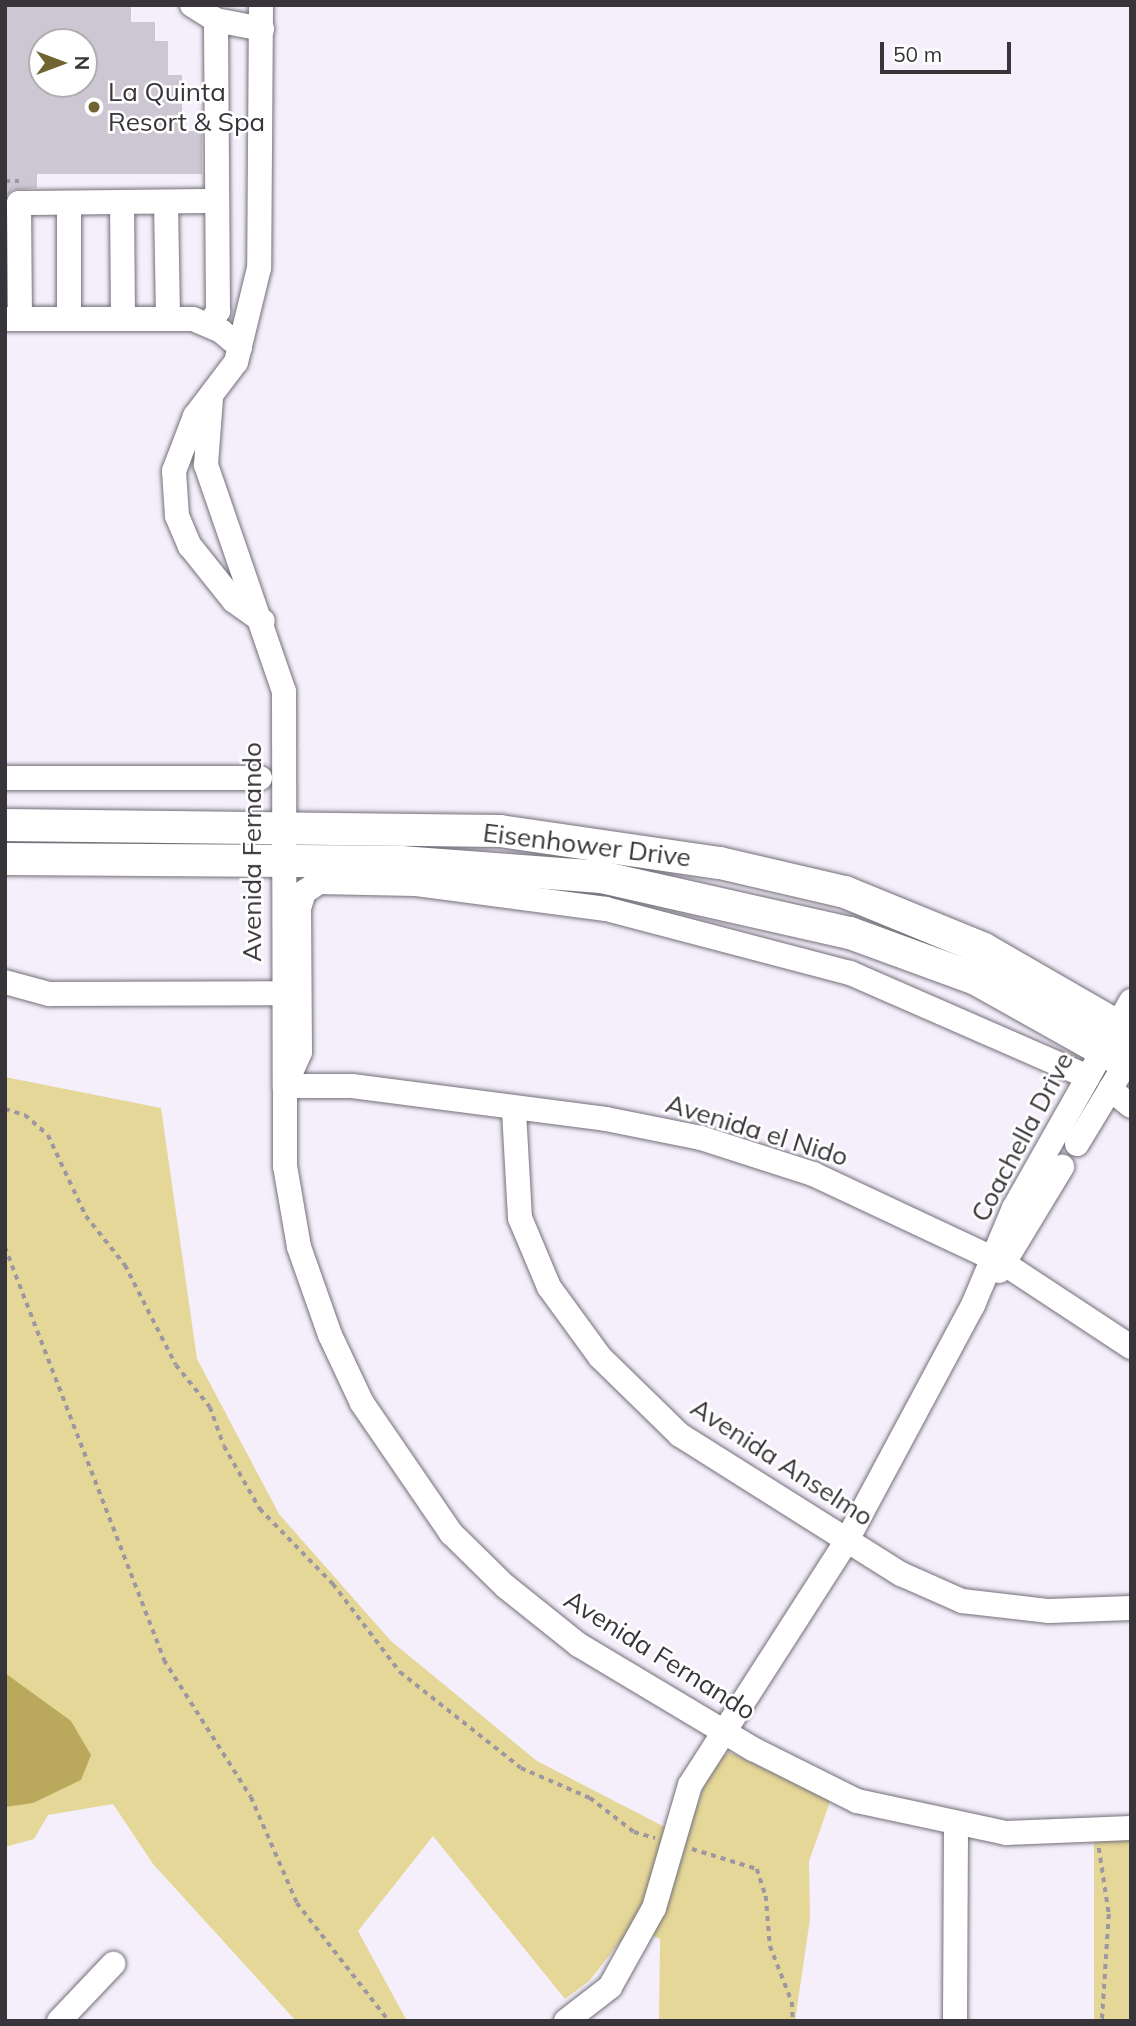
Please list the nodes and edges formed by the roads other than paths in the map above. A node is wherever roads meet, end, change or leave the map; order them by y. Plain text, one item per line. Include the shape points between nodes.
1 (192, 5) edge
2 (262, 17) edge
3 (216, 20) junction
4 (217, 201) junction
5 (122, 202) junction
6 (166, 202) junction
7 (69, 203) junction
8 (13, 319) edge
9 (69, 319) junction
10 (123, 319) junction
11 (168, 319) junction
12 (209, 325) junction
13 (240, 347) junction
14 (211, 398) junction
15 (219, 509) junction
16 (180, 522) junction
17 (263, 621) junction
18 (5, 778) edge
19 (260, 778) dead end
20 (5, 825) edge
21 (282, 828) junction
22 (5, 859) edge
23 (283, 861) junction
24 (5, 982) edge
25 (281, 993) junction
26 (1122, 1048) edge
27 (1088, 1077) junction
28 (285, 1086) junction
29 (1131, 1106) edge
30 (514, 1111) junction
31 (1077, 1144) dead end
32 (1062, 1167) dead end
33 (1040, 1185) junction
34 (999, 1261) junction
35 (1131, 1347) edge
36 (847, 1540) junction
37 (1131, 1608) edge
38 (723, 1727) junction
39 (956, 1825) junction
40 (1131, 1828) edge
41 (113, 1964) dead end
42 (59, 2021) edge
43 (566, 2021) edge
44 (955, 2021) edge

1 - 3 street
2 - 3 street
2 - 13 street, Avenida Fernando via 259,268
3 - 4 street
4 - 6 street
4 - 12 street via 218,311
5 - 6 street
5 - 7 street
5 - 10 street
6 - 11 street
7 - 8 street via 19,203
7 - 9 street
8 - 9 street
9 - 10 street
10 - 11 street
11 - 12 street
12 - 13 street
13 - 14 street, Avenida Fernando
14 - 15 street, Avenida Fernando via 206,465
14 - 16 street, Avenida Fernando via 195,416 174,471
15 - 16 street
15 - 17 street, Avenida Fernando
16 - 17 street, Avenida Fernando via 190,546 234,601
17 - 21 street, Avenida Fernando via 284,691
18 - 19 street
20 - 21 main road, Eisenhower Drive
21 - 23 street, Avenida Fernando
21 - 26 main road, Eisenhower Drive via 526,834 720,863 845,892 984,950
22 - 23 main road, Eisenhower Drive
23 - 25 street, Avenida Fernando
23 - 26 main road, Eisenhower Drive via 512,866 601,877 722,903 850,933 976,979
24 - 25 street via 71,995
25 - 28 street, Avenida Fernando
26 - 27 street, Coachella Drive
26 - 29 street, Eisenhower Drive
26 - 31 street, Coachella Drive
27 - 28 street, Avenida Fernando via 850,973 726,936 606,909 484,891 319,882 304,892 299,908 300,1052
27 - 33 street, Coachella Drive
28 - 30 street, Avenida el Nido via 352,1086
28 - 38 street, Avenida Fernando via 285,1166 299,1247 330,1335 399,1464 451,1533 505,1586 579,1645
30 - 34 street, Avenida el Nido via 606,1119 701,1138 813,1174
30 - 36 street, Avenida Anselmo via 520,1218 549,1287 600,1357 680,1435
32 - 33 street, Coachella Drive
33 - 34 street, Coachella Drive
34 - 35 street, Avenida el Nido
34 - 36 street, Coachella Drive
36 - 37 street, Avenida Anselmo via 901,1574 962,1601 1049,1611
36 - 38 street, Coachella Drive
38 - 39 street, Avenida Fernando via 753,1749 858,1801
38 - 43 street, Coachella Drive via 690,1785 654,1909 610,1987
39 - 40 street, Avenida Fernando via 1006,1833
39 - 44 street
41 - 42 street

